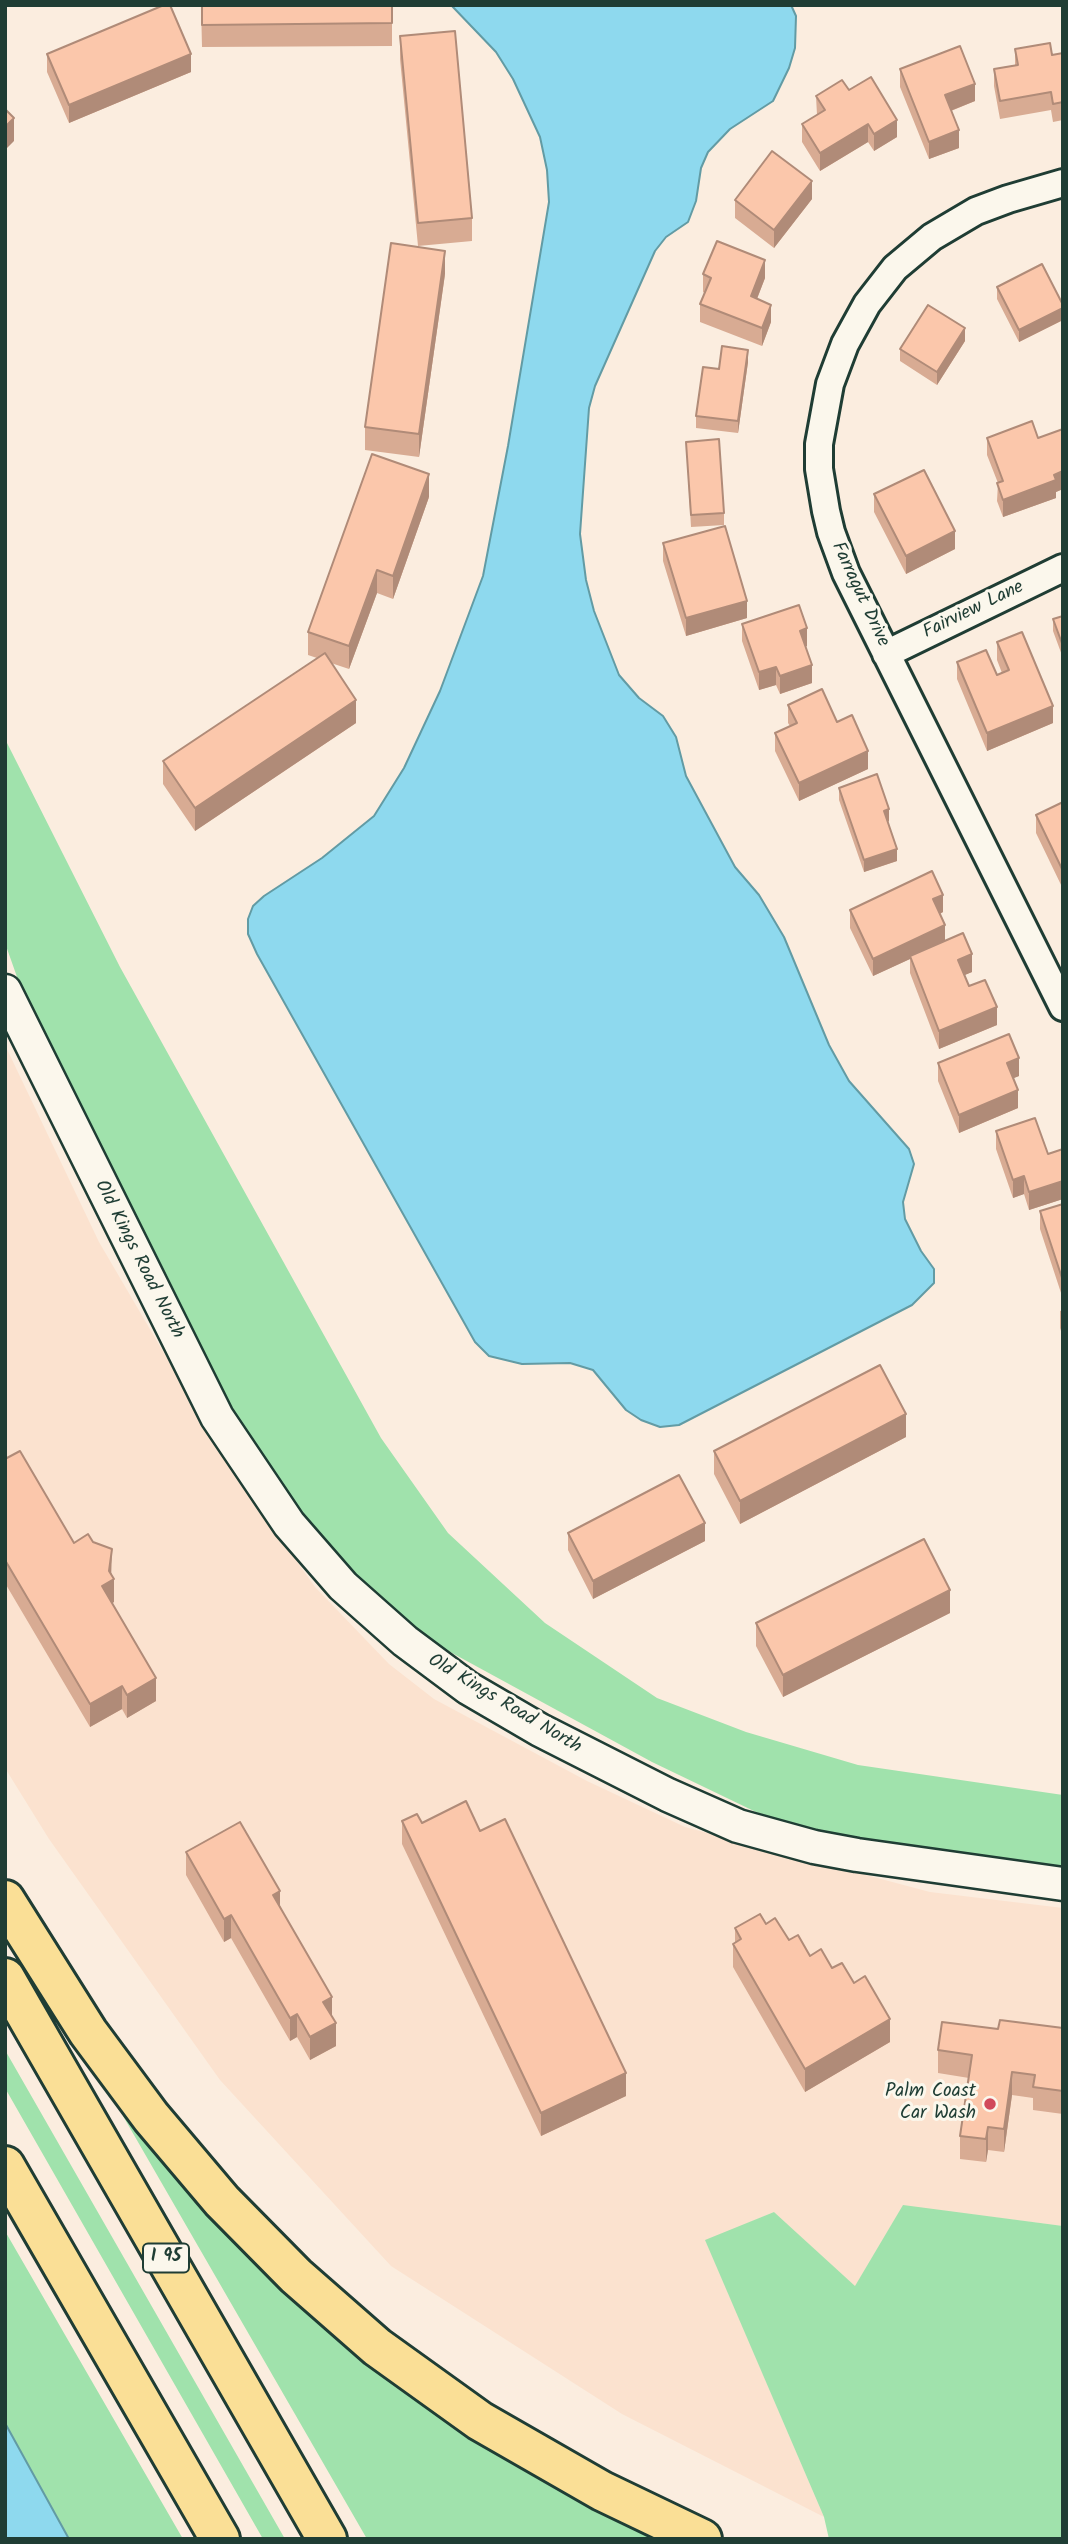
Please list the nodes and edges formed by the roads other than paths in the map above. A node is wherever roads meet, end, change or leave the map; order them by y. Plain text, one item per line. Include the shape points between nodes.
1 (1063, 183) edge
2 (1063, 568) edge
3 (886, 654) junction
4 (1057, 981) edge
5 (5, 991) edge
6 (1063, 1007) edge
7 (1063, 1885) edge
8 (5, 1900) edge
9 (5, 1978) edge
10 (5, 2166) edge
11 (220, 2539) edge
12 (327, 2539) edge
13 (702, 2539) edge

1 - 3 street, Farragut Drive via 976,212 910,254 867,304 837,363 821,423 822,491 837,553
2 - 3 street, Fairview Lane
3 - 4 street, Farragut Drive
4 - 6 street, Farragut Drive
5 - 7 street, Old Kings Road North via 217,1417 289,1524 344,1586 405,1641 468,1688 540,1730 668,1796 738,1826 857,1856
8 - 13 highway via 135,2097 222,2201 296,2276 377,2347 480,2421 601,2491
9 - 12 highway, I 95
10 - 11 highway

